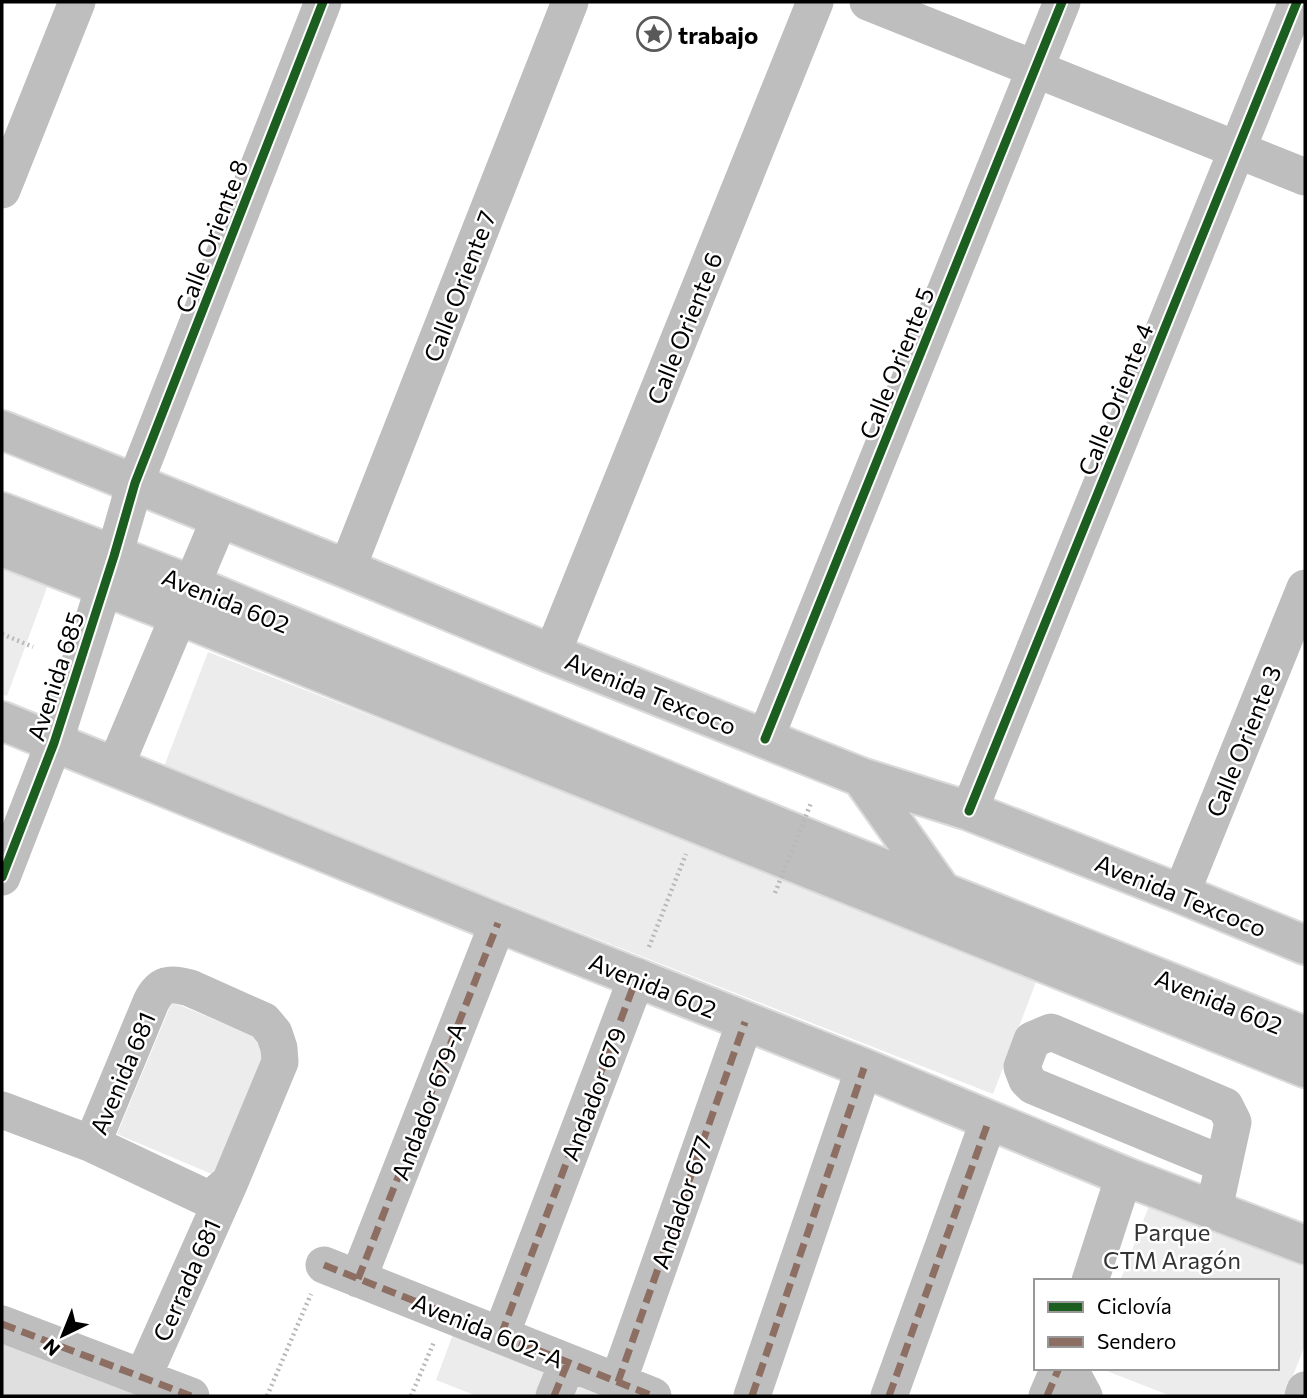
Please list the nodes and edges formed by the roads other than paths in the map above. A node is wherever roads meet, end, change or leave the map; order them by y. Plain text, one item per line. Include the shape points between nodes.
1 (77, 2) edge
2 (323, 2) edge
3 (570, 2) edge
4 (815, 2) edge
5 (869, 2) edge
6 (1062, 2) edge
7 (1297, 2) edge
8 (1035, 69) junction
9 (1237, 150) junction
10 (1305, 177) edge
11 (2, 190) edge
12 (2, 430) edge
13 (135, 483) junction
14 (2, 512) edge
15 (220, 518) junction
16 (2, 547) edge
17 (347, 569) junction
18 (109, 571) junction
19 (1305, 588) edge
20 (186, 601) junction
21 (552, 654) junction
22 (2, 721) edge
23 (765, 738) junction
24 (54, 743) junction
25 (115, 767) junction
26 (860, 777) junction
27 (969, 811) junction
28 (2, 877) edge
29 (941, 890) junction
30 (1181, 894) junction
31 (498, 923) junction
32 (1305, 945) edge
33 (637, 977) junction
34 (745, 1022) junction
35 (1305, 1036) edge
36 (864, 1068) junction
37 (1305, 1068) edge
38 (2, 1110) edge
39 (989, 1120) junction
40 (92, 1144) junction
41 (1223, 1164) junction
42 (1124, 1176) junction
43 (216, 1189) junction
44 (1214, 1209) junction
45 (1305, 1245) edge
46 (324, 1265) road end
47 (358, 1279) junction
48 (1091, 1279) edge
49 (2, 1324) edge
50 (501, 1335) junction
51 (568, 1362) junction
52 (1058, 1370) edge
53 (1070, 1370) edge
54 (143, 1377) junction
55 (618, 1382) junction
56 (1305, 1390) edge
57 (191, 1396) edge
58 (554, 1396) edge
59 (653, 1396) edge
60 (752, 1396) edge
61 (889, 1396) edge
62 (1047, 1396) edge
63 (1084, 1396) edge
64 (1303, 1396) edge

1 - 11 street
2 - 13 street, Calle Oriente 8
3 - 17 street, Calle Oriente 7
4 - 21 street, Calle Oriente 6
5 - 8 street
6 - 8 street, Calle Oriente 5
7 - 9 street, Calle Oriente 4
8 - 9 street
8 - 23 street, Calle Oriente 5
9 - 10 street
9 - 27 street, Calle Oriente 4
12 - 13 main road, Avenida Texcoco
13 - 15 main road, Avenida Texcoco
13 - 18 street, Avenida 685
14 - 18 main road, Avenida 602
15 - 17 main road, Avenida Texcoco
15 - 20 street
16 - 18 main road, Avenida 602
17 - 21 main road, Avenida Texcoco
18 - 20 main road, Avenida 602
18 - 24 street, Avenida 685
19 - 30 street, Calle Oriente 3
20 - 25 street
20 - 29 main road, Avenida 602
20 - 37 main road, Avenida 602 via 573,775
21 - 23 main road, Avenida Texcoco
22 - 24 main road, Avenida 602
23 - 26 main road, Avenida Texcoco
24 - 25 main road, Avenida 602
24 - 28 street, Avenida 685
25 - 31 main road, Avenida 602
26 - 27 main road, Avenida Texcoco
26 - 29 main road
27 - 30 main road, Avenida Texcoco
29 - 35 main road, Avenida 602
30 - 32 main road, Avenida Texcoco
31 - 33 main road, Avenida 602
31 - 47 street, Andador 679-A
33 - 34 main road, Avenida 602
33 - 50 street, Andador 679
34 - 36 main road, Avenida 602
34 - 55 street, Andador 677
36 - 39 main road, Avenida 602
36 - 60 street
38 - 40 street
39 - 42 main road, Avenida 602
39 - 61 street
40 - 43 street
40 - 43 street, Avenida 681 via 156,993 166,985 190,988 264,1021 279,1048 280,1062
41 - 41 street via 1033,1086 1022,1067 1032,1040 1051,1032 1225,1106 1233,1122
41 - 44 street
42 - 44 main road, Avenida 602
42 - 48 street
43 - 54 street, Cerrada 681
44 - 45 main road, Avenida 602
46 - 47 street, Avenida 602-A
47 - 50 street, Avenida 602-A
49 - 54 street
50 - 51 street, Avenida 602-A
51 - 55 street, Avenida 602-A
51 - 58 street
52 - 62 street
53 - 63 street
54 - 57 street
55 - 59 street, Avenida 602-A
56 - 64 street

